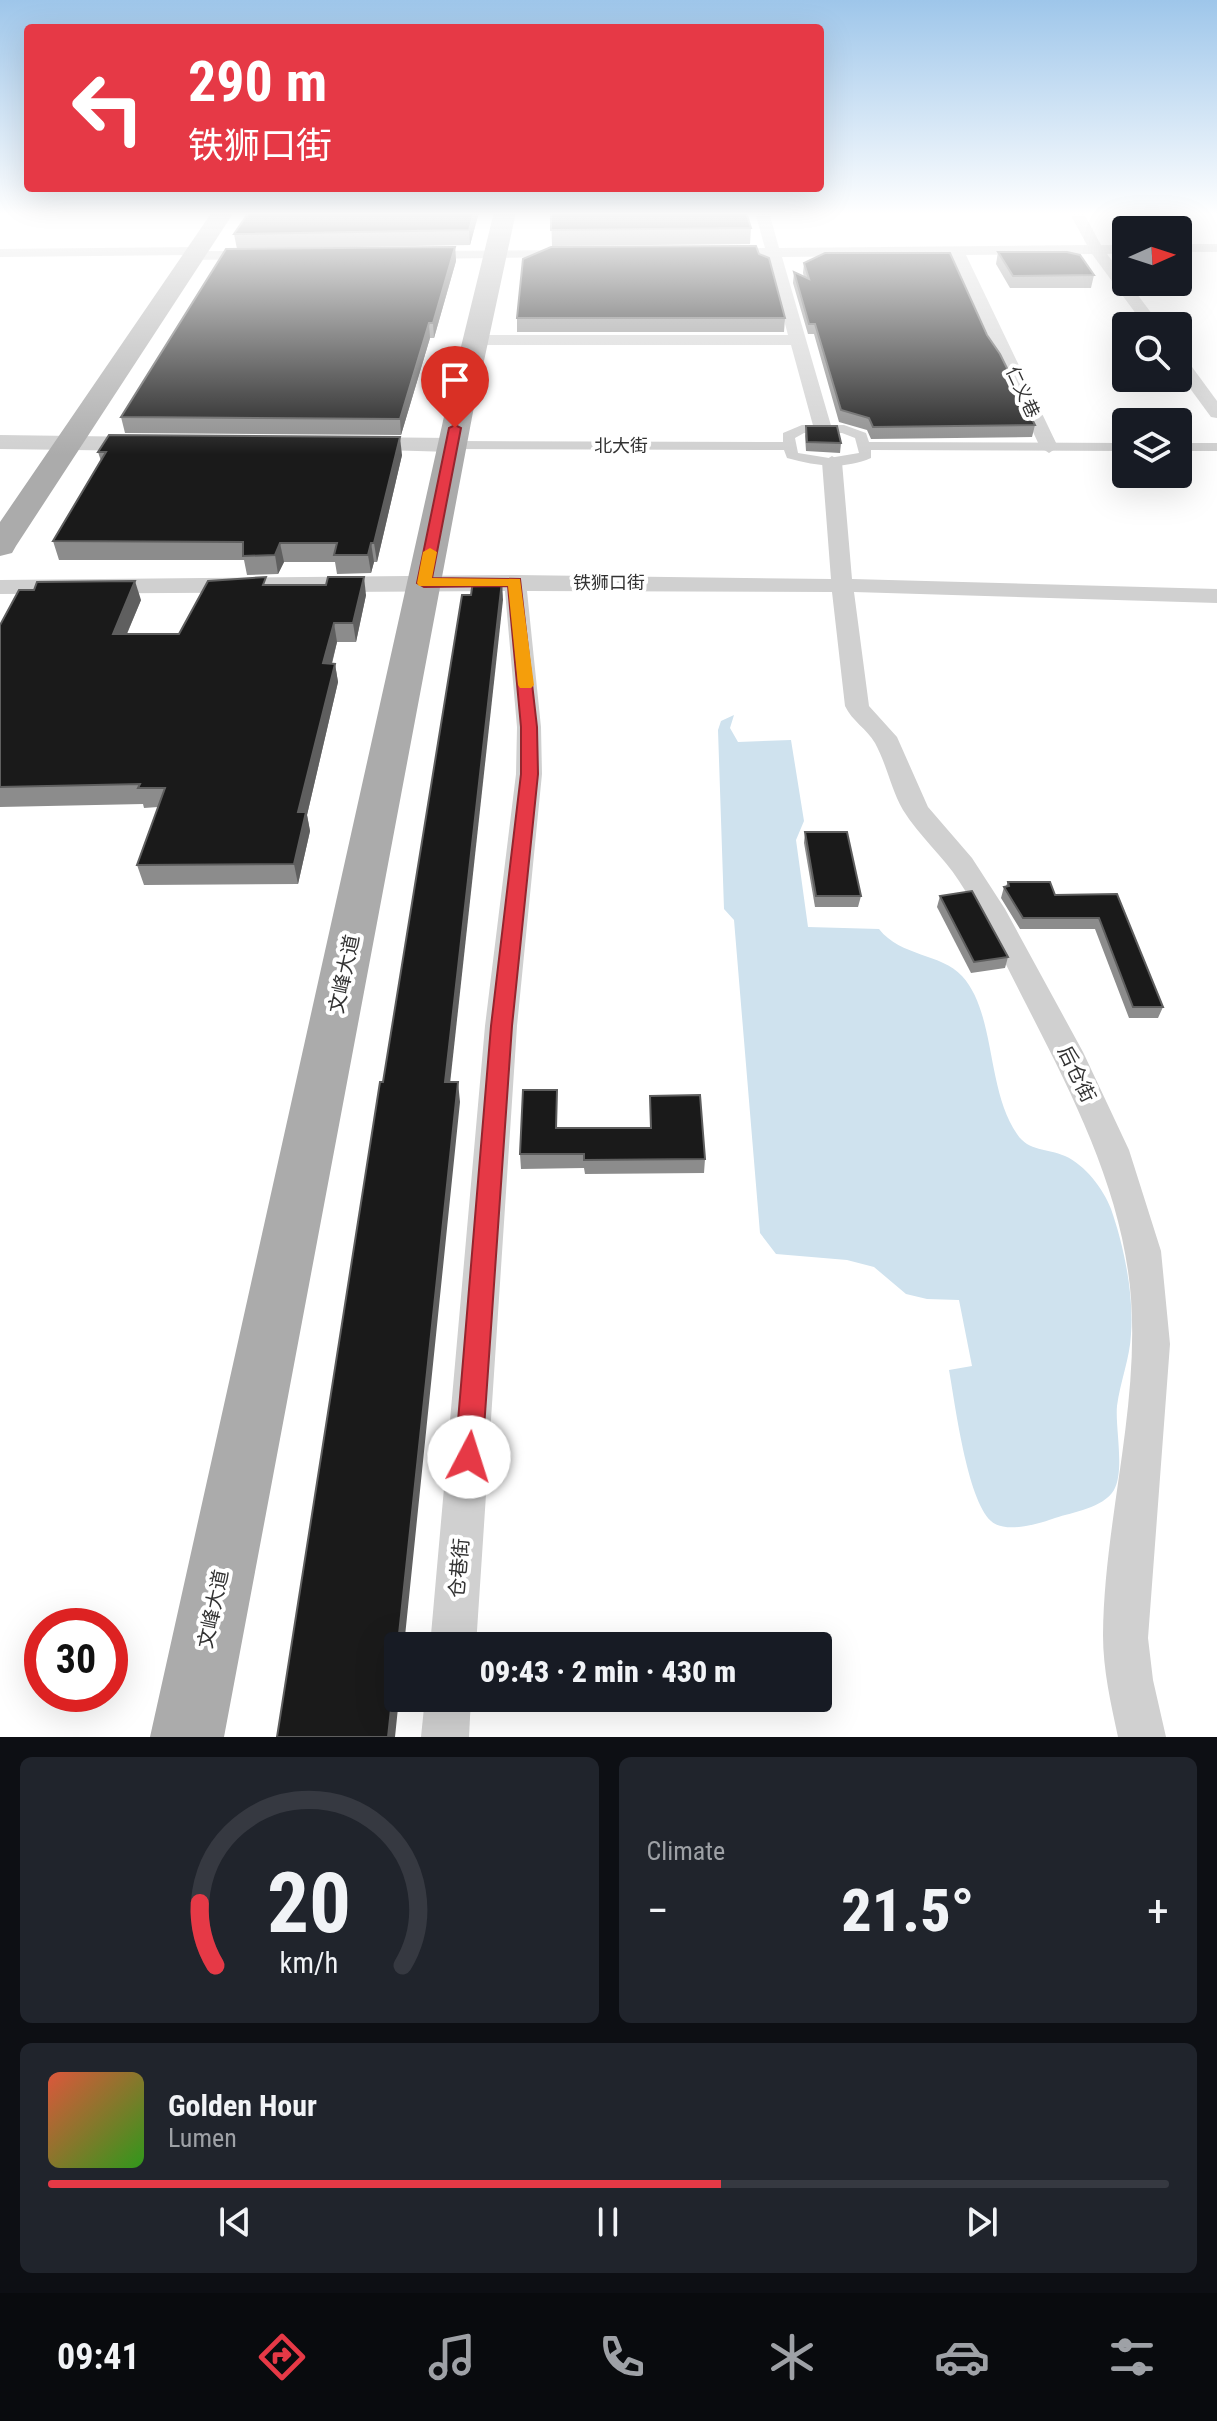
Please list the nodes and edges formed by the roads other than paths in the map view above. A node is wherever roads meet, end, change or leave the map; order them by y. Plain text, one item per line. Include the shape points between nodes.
1 (169, 293) edge
2 (487, 293) edge
3 (785, 293) edge
4 (976, 293) edge
5 (1129, 293) edge
6 (1143, 312) edge
7 (476, 340) junction
8 (798, 340) junction
9 (1192, 379) edge
10 (1217, 413) edge
11 (823, 429) junction
12 (0, 442) edge
13 (68, 444) junction
14 (175, 444) edge
15 (329, 444) edge
16 (452, 445) junction
17 (790, 446) junction
18 (863, 446) junction
19 (1049, 447) junction
20 (1112, 447) edge
21 (1192, 447) edge
22 (1217, 447) edge
23 (832, 462) junction
24 (9, 520) edge
25 (0, 546) edge
26 (515, 582) junction
27 (424, 583) junction
28 (842, 585) junction
29 (0, 587) edge
30 (1217, 596) edge
31 (454, 1632) edge
32 (447, 1712) edge
33 (187, 1737) edge
34 (445, 1737) edge
35 (1142, 1737) edge

1 - 13 main road
2 - 7 main road, 文峰大道
3 - 8 street
4 - 19 street, 仁义巷
5 - 6 street
7 - 8 street
7 - 16 main road, 文峰大道
8 - 11 street
9 - 10 street
11 - 17 street via 802,429 788,436
11 - 18 street via 861,436
12 - 13 street
13 - 14 street
13 - 24 main road
15 - 16 street
16 - 17 street, 北大街
16 - 27 main road, 文峰大道
17 - 23 street via 792,455
18 - 19 street
18 - 23 street via 866,455 855,461
19 - 20 street
21 - 22 street
23 - 28 street, 后仓街
24 - 25 main road
26 - 27 street, 铁狮口街
26 - 28 street, 铁狮口街
26 - 31 street, 仓巷街 via 529,774 501,1026
27 - 29 street, 铁狮口街
27 - 33 main road, 文峰大道
28 - 30 street, 铁狮口街
28 - 35 street, 后仓街 via 861,716 886,740 912,803 984,897 1068,1056 1108,1141 1142,1249 1151,1306 1147,1434 1126,1625
32 - 34 street

